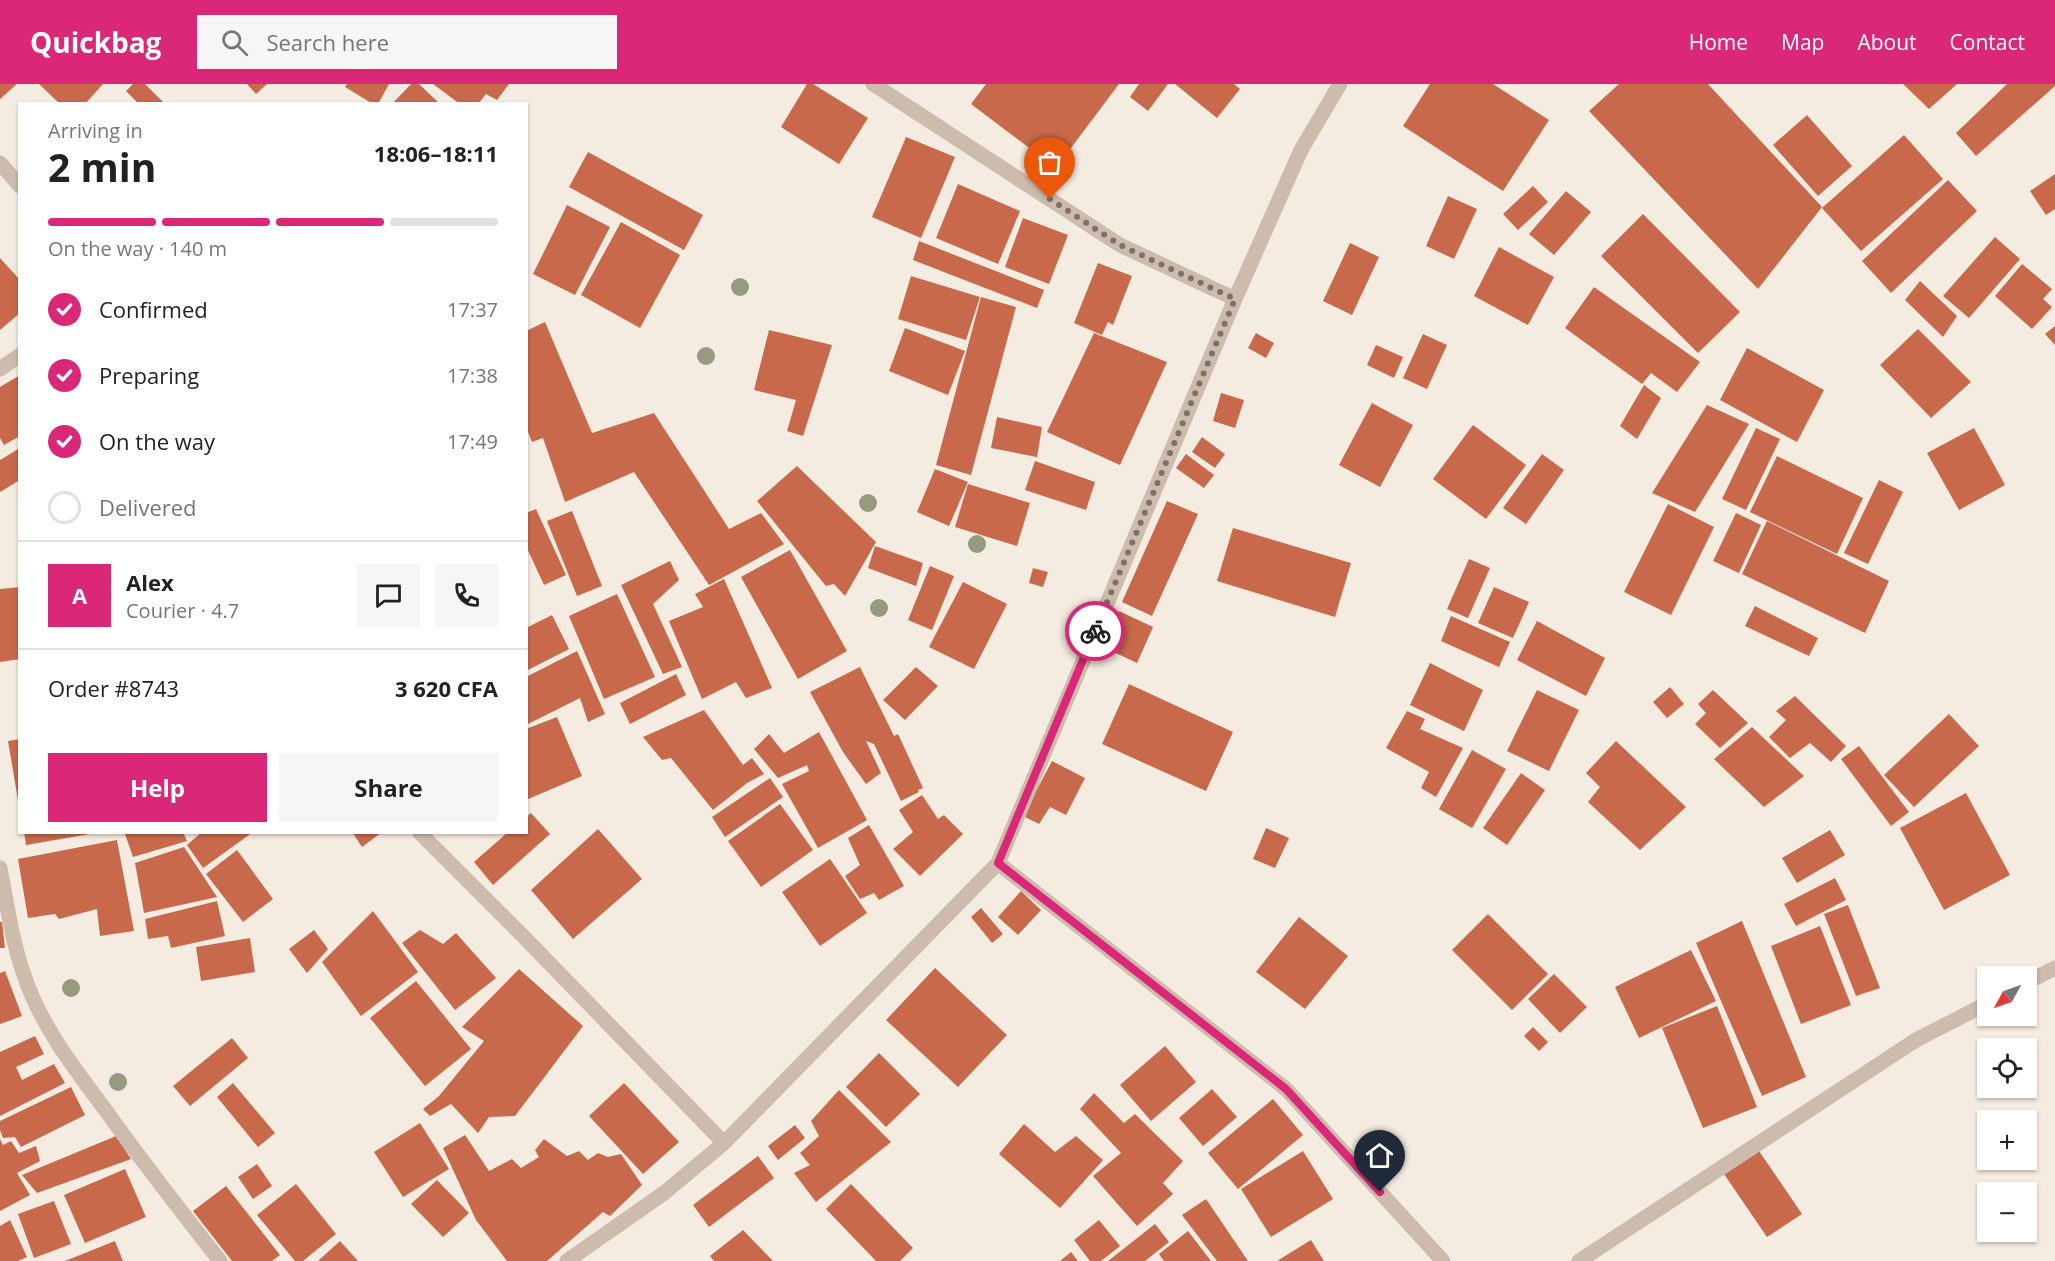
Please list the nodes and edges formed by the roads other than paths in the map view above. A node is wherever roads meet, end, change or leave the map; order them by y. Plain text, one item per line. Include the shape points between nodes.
1 (873, 84) edge
2 (1340, 84) edge
3 (0, 163) edge
4 (18, 184) edge
5 (1235, 299) junction
6 (18, 356) edge
7 (0, 369) edge
8 (421, 834) edge
9 (998, 863) junction
10 (0, 868) edge
11 (2055, 968) edge
12 (2037, 977) edge
13 (1977, 1009) edge
14 (724, 1143) junction
15 (220, 1261) edge
16 (567, 1261) edge
17 (1443, 1261) edge
18 (1579, 1261) edge

1 - 5 street via 1120,245
2 - 5 street via 1301,150
3 - 4 street
5 - 9 street
6 - 7 street
8 - 14 street
9 - 14 street
9 - 17 street via 1286,1089
10 - 15 street via 24,977 64,1054
11 - 12 street
13 - 18 street via 1916,1040
14 - 16 street via 664,1193

